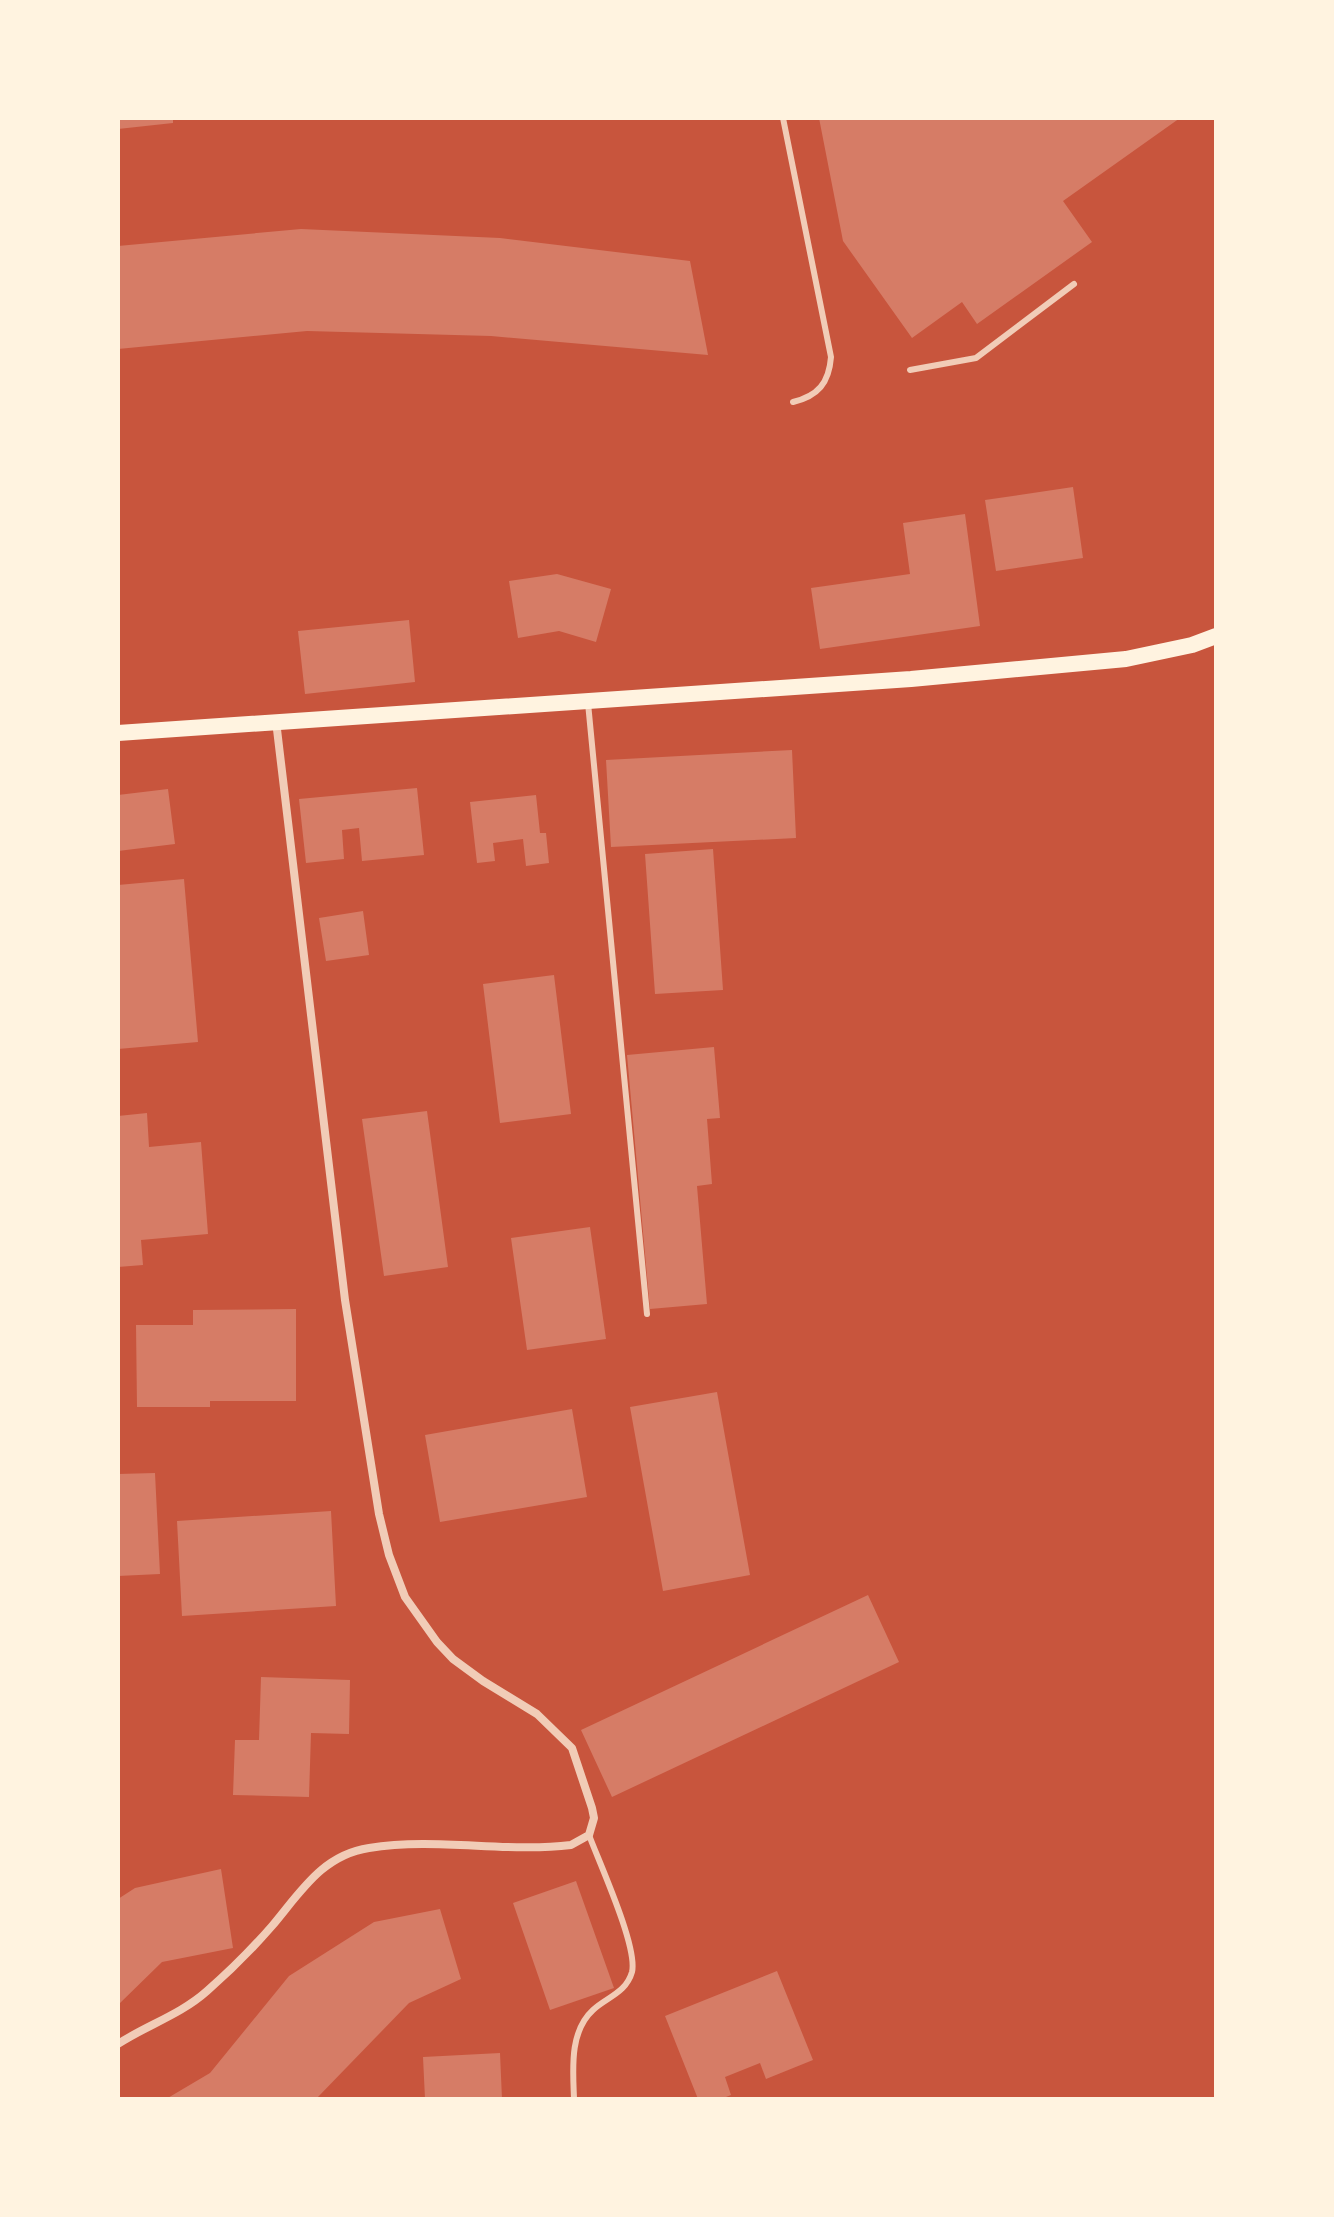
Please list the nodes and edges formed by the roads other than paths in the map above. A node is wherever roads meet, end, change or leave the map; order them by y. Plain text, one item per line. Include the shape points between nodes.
1 (783, 118) edge
2 (1074, 284) dead end
3 (910, 370) dead end
4 (793, 402) dead end
5 (1216, 636) edge
6 (588, 700) junction
7 (276, 721) junction
8 (118, 733) edge
9 (647, 1314) dead end
10 (589, 1835) junction
11 (118, 2044) edge
12 (574, 2099) edge

1 - 4 lane via 831,357 822,387
2 - 3 lane via 976,358
5 - 6 main road via 1126,659
6 - 7 main road
6 - 9 lane
7 - 8 main road
7 - 10 street via 345,1300 389,1555 410,1607 446,1652 537,1714 572,1748 594,1818
10 - 11 street via 562,1846 397,1845 342,1856 311,1878 249,1952 207,1991
10 - 12 lane via 627,1937 632,1971 622,1989 591,2011 580,2030

